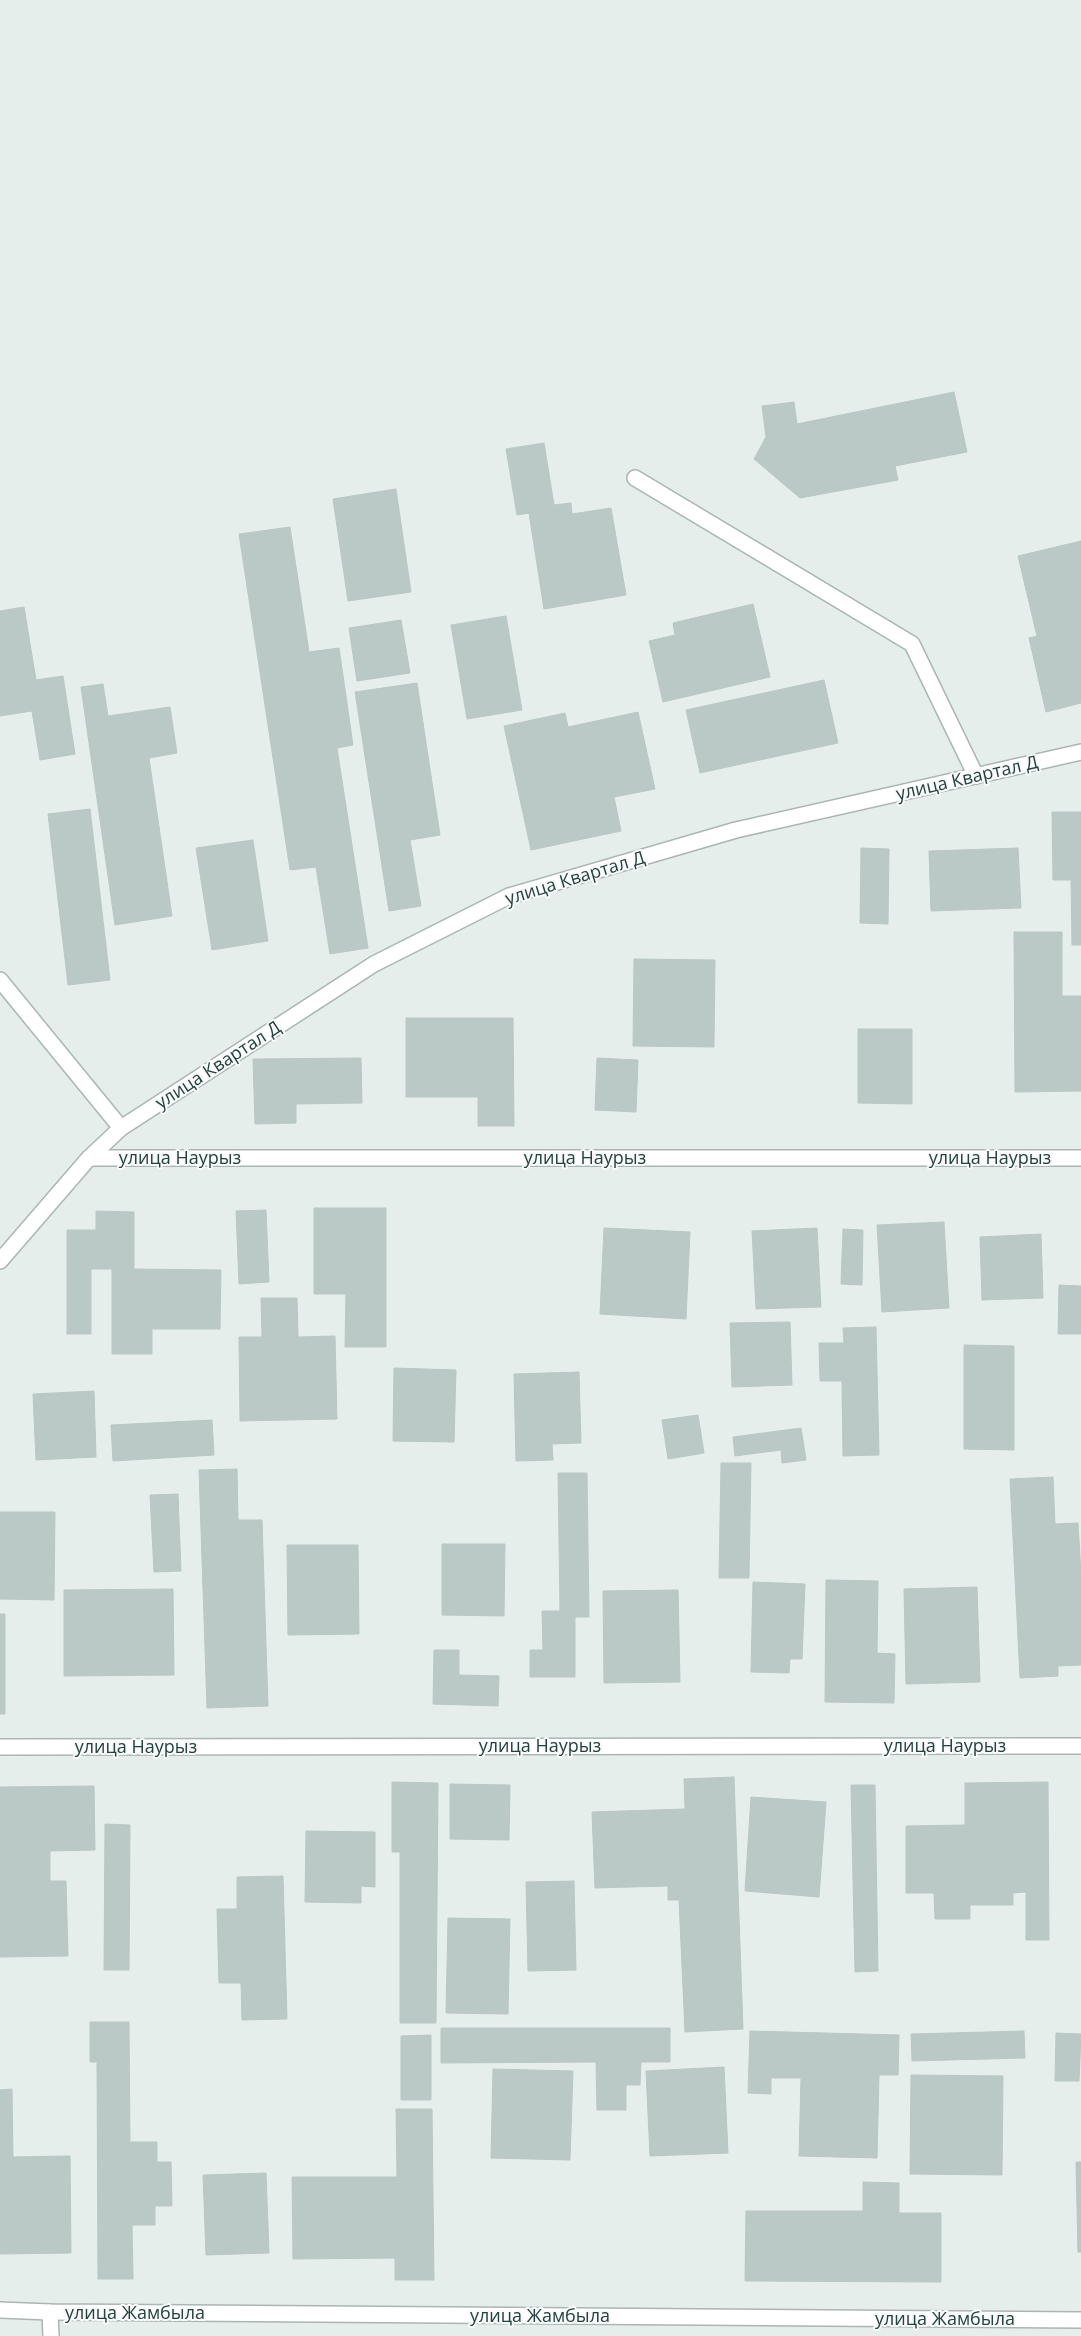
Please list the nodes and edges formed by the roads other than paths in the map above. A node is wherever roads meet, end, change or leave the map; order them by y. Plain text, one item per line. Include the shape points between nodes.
1 (634, 478) dead end
2 (1081, 752) edge
3 (976, 776) junction
4 (0, 980) edge
5 (120, 1128) junction
6 (89, 1158) junction
7 (1081, 1158) edge
8 (0, 1261) edge
9 (1081, 1746) edge
10 (0, 1747) edge
11 (0, 2310) edge
12 (50, 2312) junction
13 (1081, 2320) edge
14 (51, 2336) edge

1 - 3 street via 912,644
2 - 3 street, улица Квартал Д
3 - 5 street, улица Квартал Д via 736,830 509,896 374,964
4 - 5 street
5 - 6 street, улица Квартал Д
6 - 7 street, улица Наурыз
6 - 8 street, улица Квартал Д
9 - 10 street, улица Наурыз
11 - 12 street, улица Жамбыла
12 - 13 street, улица Жамбыла
12 - 14 street

